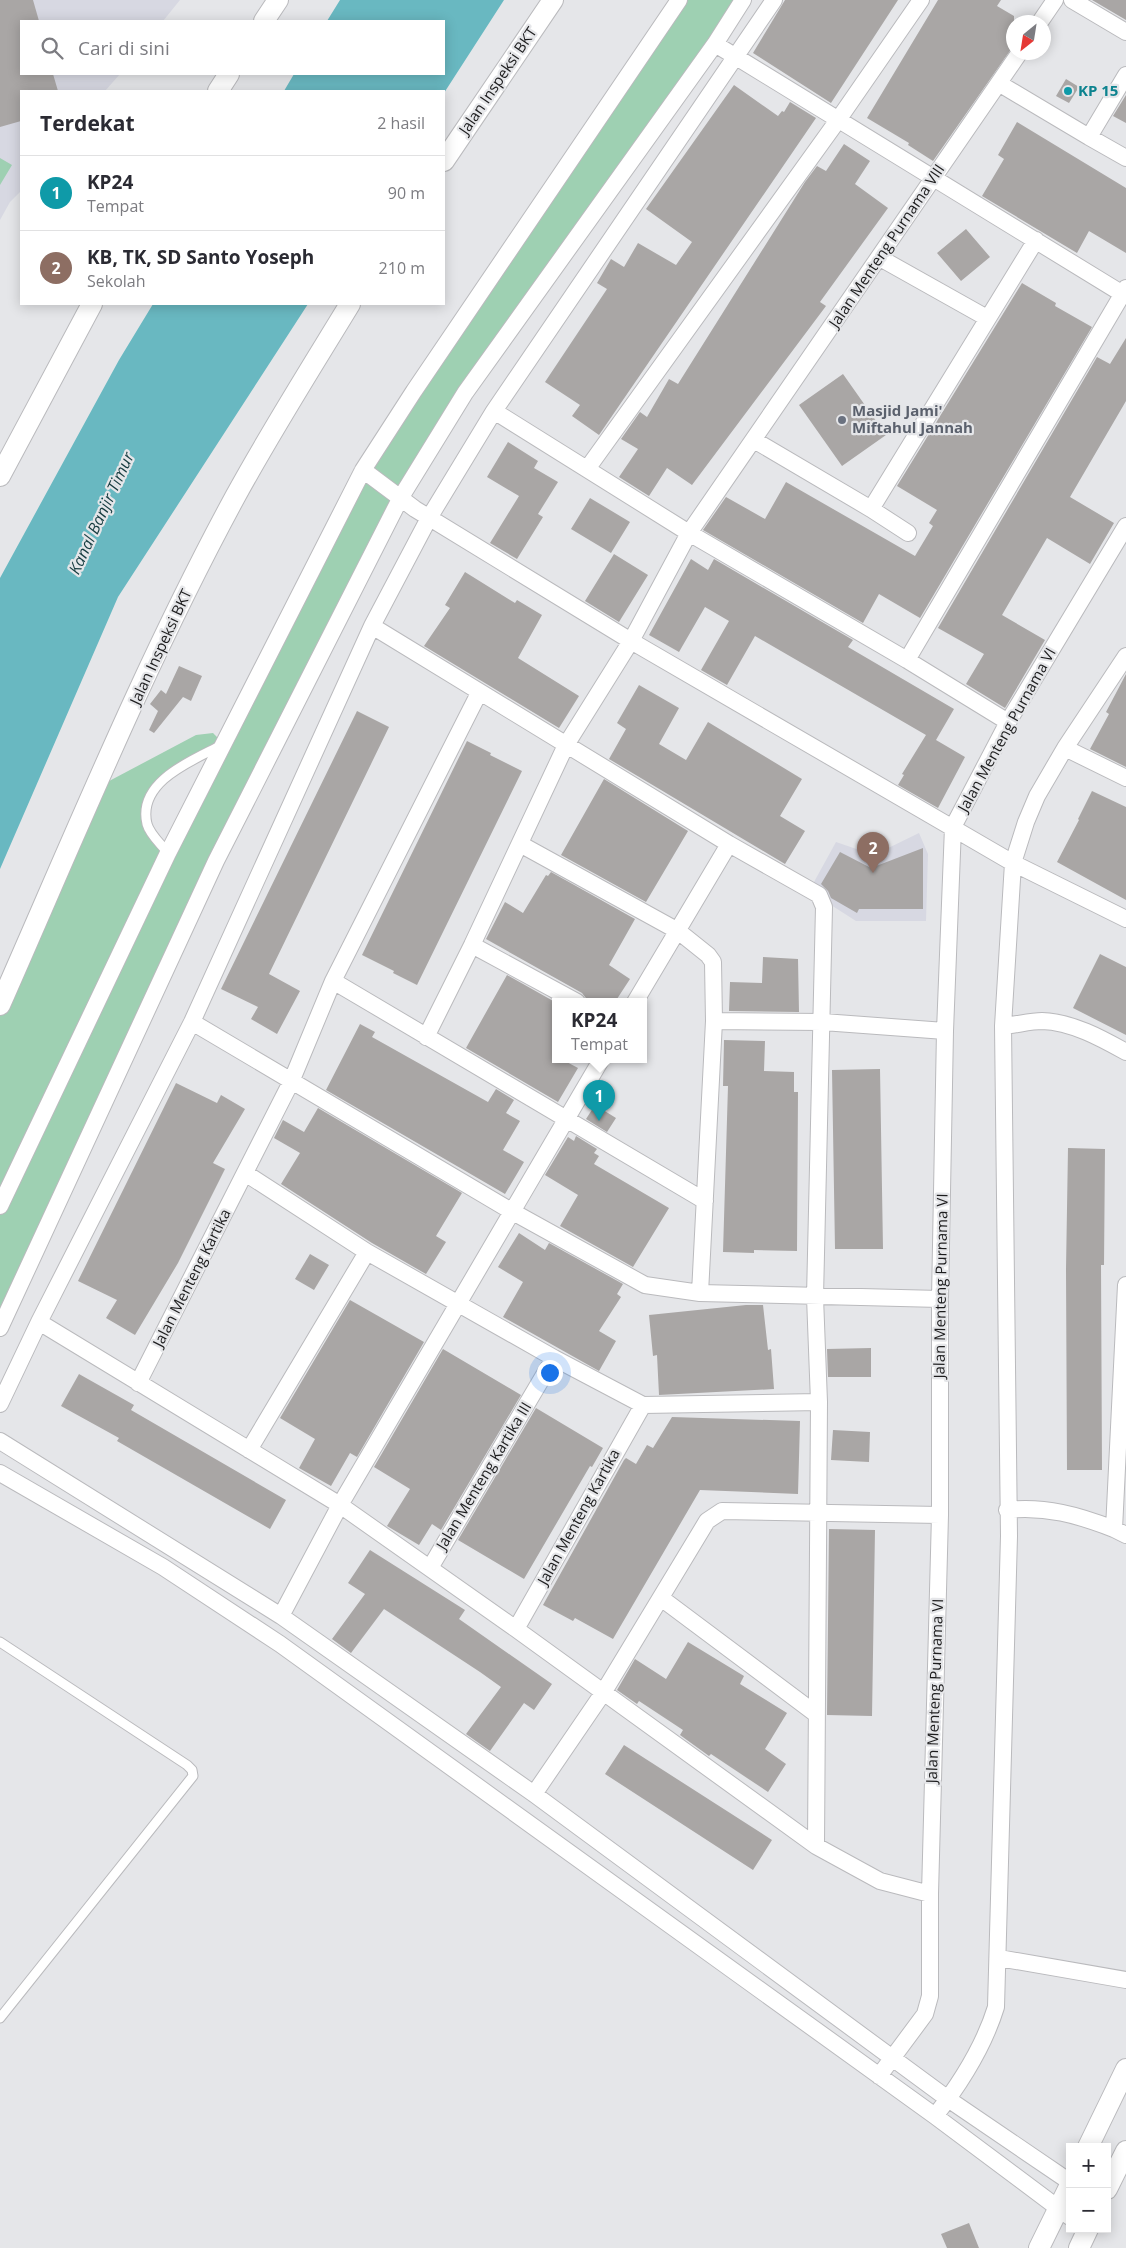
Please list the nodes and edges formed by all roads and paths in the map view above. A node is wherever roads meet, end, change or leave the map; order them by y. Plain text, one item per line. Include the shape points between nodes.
1 (278, 0) edge
2 (553, 0) edge
3 (679, 0) edge
4 (743, 0) edge
5 (774, 0) edge
6 (921, 0) edge
7 (1055, 0) edge
8 (1072, 0) edge
9 (1045, 15) edge
10 (265, 20) edge
11 (1126, 32) edge
12 (715, 44) junction
13 (737, 56) junction
14 (1015, 60) edge
15 (228, 75) edge
16 (1126, 75) edge
17 (1000, 84) junction
18 (219, 90) edge
19 (838, 120) junction
20 (1089, 137) junction
21 (1126, 158) edge
22 (445, 160) edge
23 (933, 178) junction
24 (1036, 240) junction
25 (880, 258) junction
26 (1125, 292) edge
27 (91, 305) edge
28 (349, 305) edge
29 (986, 318) junction
30 (494, 411) junction
31 (754, 440) junction
32 (587, 469) junction
33 (363, 470) junction
34 (0, 476) edge
35 (401, 497) junction
36 (871, 509) junction
37 (429, 518) junction
38 (1126, 526) edge
39 (688, 533) junction
40 (908, 533) dead end
41 (372, 626) junction
42 (631, 640) junction
43 (1126, 656) edge
44 (907, 660) junction
45 (479, 693) junction
46 (1008, 722) junction
47 (224, 744) junction
48 (566, 745) junction
49 (1065, 748) junction
50 (1126, 778) edge
51 (953, 827) junction
52 (520, 844) junction
53 (729, 844) junction
54 (168, 853) junction
55 (1008, 860) junction
56 (1126, 919) edge
57 (678, 932) junction
58 (472, 945) junction
59 (333, 981) junction
60 (570, 998) edge
61 (637, 998) edge
62 (0, 1005) edge
63 (714, 1021) junction
64 (192, 1022) junction
65 (823, 1022) junction
66 (1003, 1026) junction
67 (945, 1031) junction
68 (426, 1037) junction
69 (1126, 1052) edge
70 (599, 1063) edge
71 (291, 1082) junction
72 (568, 1118) junction
73 (245, 1174) junction
74 (705, 1201) junction
75 (0, 1206) edge
76 (513, 1212) junction
77 (367, 1252) junction
78 (1126, 1285) edge
79 (700, 1293) junction
80 (815, 1297) junction
81 (940, 1300) junction
82 (458, 1305) junction
83 (39, 1322) junction
84 (0, 1328) edge
85 (554, 1358) junction
86 (138, 1383) junction
87 (819, 1402) junction
88 (0, 1404) edge
89 (643, 1405) junction
90 (0, 1441) edge
91 (249, 1450) junction
92 (0, 1472) edge
93 (340, 1505) junction
94 (1007, 1510) junction
95 (819, 1512) junction
96 (940, 1515) junction
97 (1120, 1532) edge
98 (430, 1568) junction
99 (661, 1598) junction
100 (281, 1616) junction
101 (516, 1629) junction
102 (0, 1642) edge
103 (603, 1693) junction
104 (816, 1714) junction
105 (534, 1794) junction
106 (816, 1846) junction
107 (930, 1894) junction
108 (999, 1958) junction
109 (1126, 1980) edge
110 (0, 2018) edge
111 (893, 2059) junction
112 (1126, 2069) edge
113 (879, 2076) junction
114 (948, 2099) junction
115 (935, 2116) junction
116 (1090, 2143) edge
117 (1126, 2151) edge
118 (1066, 2180) edge
119 (1069, 2188) edge
120 (1108, 2188) edge
121 (1064, 2213) edge
122 (1086, 2233) edge
123 (1039, 2248) edge
124 (1079, 2248) edge

1 - 10 street
2 - 22 street, Jalan Inspeksi BKT
3 - 33 street
4 - 12 street
5 - 13 street
6 - 19 street
7 - 9 street
8 - 11 street
12 - 13 street
12 - 35 street via 465,393
13 - 19 street
13 - 30 street
14 - 17 street, Jalan Menteng Purnama VIII
15 - 18 street
16 - 20 street
17 - 20 street
17 - 23 street, Jalan Menteng Purnama VIII
19 - 23 street
19 - 32 street
20 - 21 street
23 - 24 street
23 - 25 street, Jalan Menteng Purnama VIII
24 - 26 street
24 - 29 street
25 - 29 street
25 - 31 street, Jalan Menteng Purnama VIII
26 - 44 street
27 - 34 street
28 - 62 street, Jalan Inspeksi BKT via 236,496 193,579 144,681
29 - 36 street
30 - 32 street
30 - 37 street
31 - 36 street
31 - 39 street, Jalan Menteng Purnama VIII
32 - 39 street
33 - 35 street
33 - 47 street
35 - 37 street
35 - 84 street via 216,861
36 - 40 street
37 - 41 street
37 - 42 street
38 - 46 street, Jalan Menteng Purnama VI
39 - 42 street, Jalan Menteng Purnama VIII
39 - 44 street
41 - 45 street
41 - 64 street
42 - 48 street, Jalan Menteng Purnama VIII
42 - 51 street
43 - 49 street
44 - 46 street
45 - 48 street
45 - 59 street, Jalan Menteng Kartika
46 - 51 street, Jalan Menteng Purnama VI
47 - 54 street
47 - 54 lane via 166,775 154,791 146,810 148,826
48 - 52 street, Jalan Menteng Purnama VIII
48 - 53 street
49 - 50 street
49 - 55 street via 1037,796
51 - 55 street
51 - 67 street, Jalan Menteng Purnama VI
52 - 57 street
52 - 58 street, Jalan Menteng Purnama VIII
53 - 57 street
53 - 65 street via 819,895 824,908
54 - 75 street
55 - 56 street
55 - 66 street
57 - 61 street
57 - 63 street via 713,962
58 - 60 street
58 - 68 street, Jalan Menteng Purnama VIII
59 - 68 street
59 - 71 street, Jalan Menteng Kartika
63 - 65 street
63 - 74 street
64 - 71 street
64 - 83 street
65 - 67 street
65 - 80 street
66 - 69 street via 1042,1021 1073,1027
66 - 94 street
67 - 81 street, Jalan Menteng Purnama VI
68 - 72 street
70 - 72 street
71 - 73 street, Jalan Menteng Kartika
71 - 76 street
72 - 74 street
72 - 76 street
73 - 77 street
73 - 86 street, Jalan Menteng Kartika
74 - 79 street
76 - 79 street via 645,1285
76 - 82 street
77 - 82 street
77 - 91 street
78 - 97 street
79 - 80 street
80 - 81 street
80 - 87 street
81 - 96 street, Jalan Menteng Purnama VI
82 - 85 street
82 - 93 street
83 - 86 street
83 - 88 street
85 - 89 street
85 - 98 street, Jalan Menteng Kartika III
86 - 91 street
87 - 89 street
87 - 95 street
89 - 101 street, Jalan Menteng Kartika
90 - 100 street
91 - 93 street
92 - 113 street via 163,1568 280,1644
93 - 98 street
93 - 100 street
94 - 97 street via 1033,1508 1083,1517
94 - 108 street
95 - 96 street
95 - 99 street via 722,1511 714,1514
95 - 104 street
96 - 107 street, Jalan Menteng Purnama VI
98 - 101 street
99 - 103 street
99 - 104 street
100 - 105 street
101 - 103 street
102 - 110 lane via 186,1765 193,1776
103 - 105 street
103 - 106 street
104 - 106 street
105 - 111 street
106 - 107 street via 880,1881
107 - 111 street, Jalan Menteng Purnama VI via 928,2007
108 - 109 street
108 - 114 street via 996,2007 989,2029
111 - 113 street, Jalan Menteng Purnama VI
111 - 114 street
112 - 116 street
113 - 115 street
114 - 115 street
114 - 118 street
115 - 121 street
117 - 120 street
119 - 121 street
121 - 123 street
122 - 124 street

